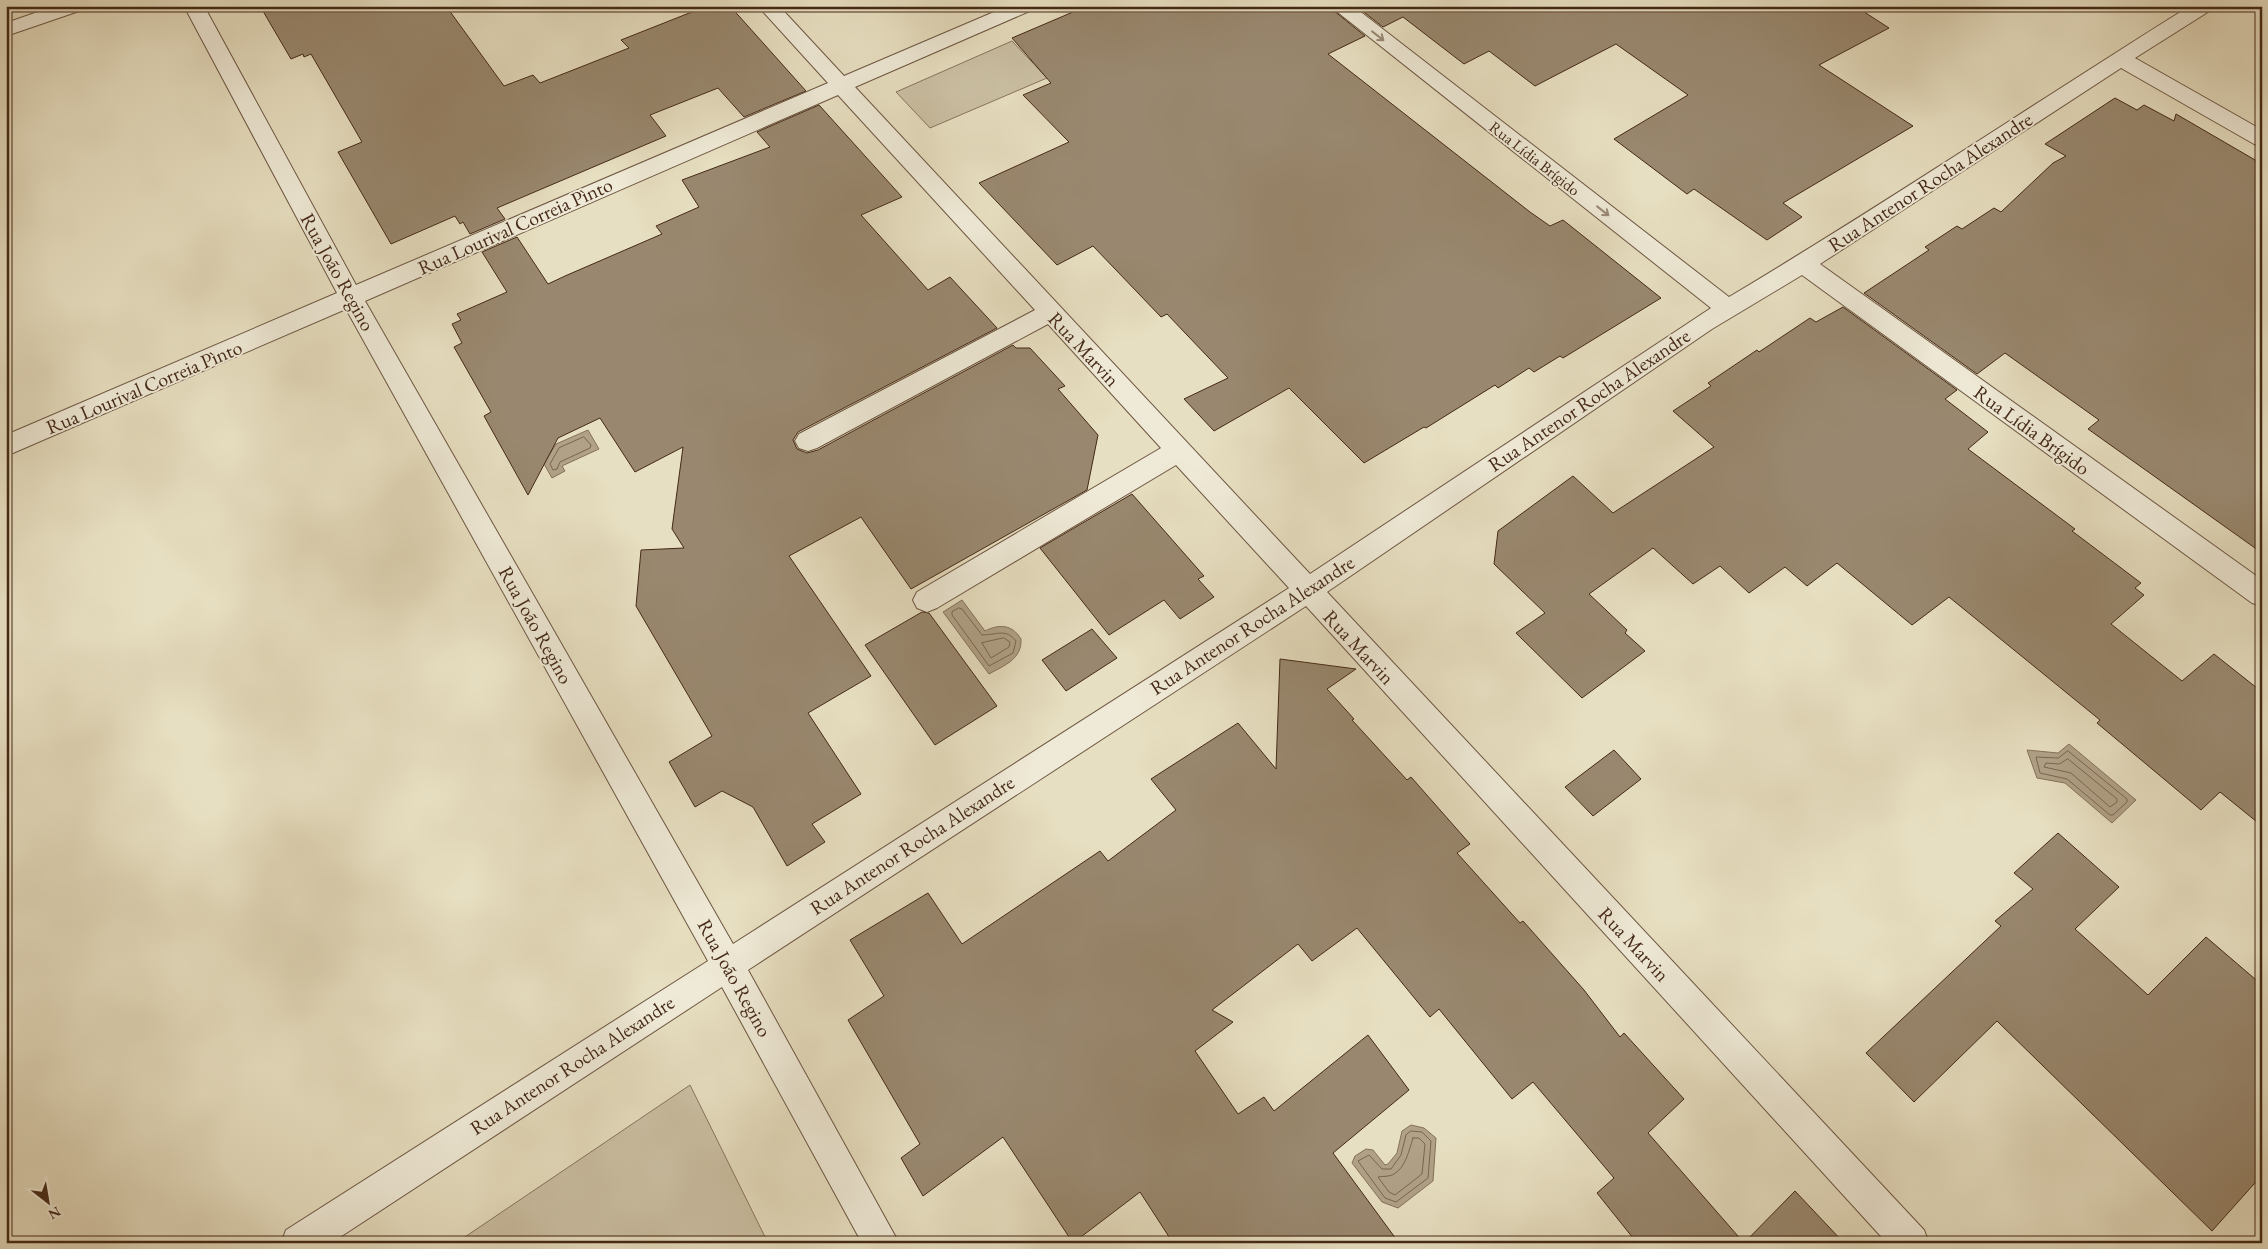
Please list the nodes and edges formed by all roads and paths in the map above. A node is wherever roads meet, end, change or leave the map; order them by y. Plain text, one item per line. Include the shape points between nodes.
1 (75, 6) edge
2 (194, 6) edge
3 (768, 6) edge
4 (1025, 6) edge
5 (1340, 6) edge
6 (2204, 6) edge
7 (6, 30) edge
8 (2121, 59) junction
9 (840, 84) junction
10 (2262, 139) edge
11 (1804, 264) junction
12 (351, 297) junction
13 (1729, 309) junction
14 (1050, 312) junction
15 (808, 441) dead end
16 (6, 446) edge
17 (1178, 451) junction
18 (1307, 591) junction
19 (2262, 595) edge
20 (927, 600) dead end
21 (727, 964) junction
22 (299, 1243) edge
23 (881, 1243) edge
24 (1910, 1243) edge

1 - 7 street
2 - 12 street, Rua João Regino
3 - 9 street, Rua Marvin
4 - 9 street, Rua Lourival Correia Pìnto
5 -> 13 street, Rua Lídia Brígido
6 - 8 street, Rua Antenor Rocha Alexandre
8 - 10 street
8 - 11 street, Rua Antenor Rocha Alexandre
9 - 12 street, Rua Lourival Correia Pìnto
9 - 14 street, Rua Marvin
11 - 13 street, Rua Antenor Rocha Alexandre
11 - 19 street, Rua Lídia Brígido
12 - 16 street, Rua Lourival Correia Pìnto
12 - 21 street, Rua João Regino
13 - 18 street, Rua Antenor Rocha Alexandre
14 - 15 street
14 - 17 street, Rua Marvin
17 - 18 street, Rua Marvin
17 - 20 street
18 - 21 street, Rua Antenor Rocha Alexandre
18 - 24 street, Rua Marvin
21 - 22 street, Rua Antenor Rocha Alexandre
21 - 23 street, Rua João Regino

